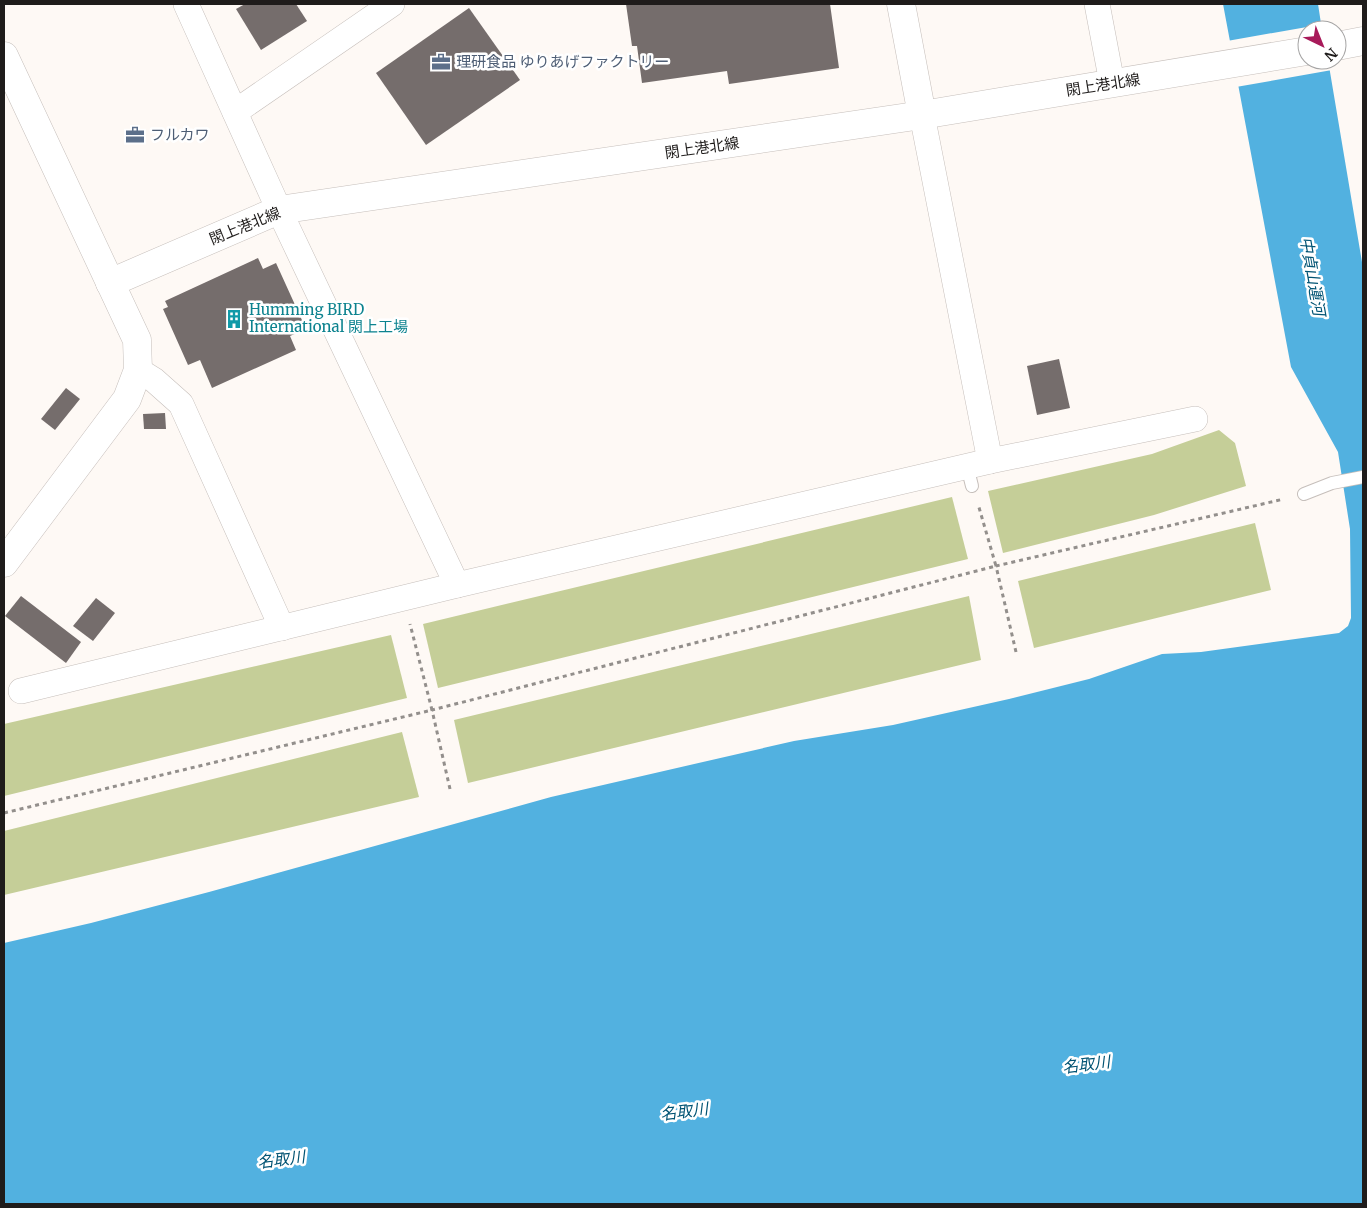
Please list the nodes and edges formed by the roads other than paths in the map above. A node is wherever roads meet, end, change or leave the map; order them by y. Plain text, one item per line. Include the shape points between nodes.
1 (186, 4) edge
2 (392, 4) edge
3 (902, 4) edge
4 (1097, 4) edge
5 (1363, 41) edge
6 (1347, 44) edge
7 (1297, 53) edge
8 (4, 56) edge
9 (1112, 83) junction
10 (235, 112) junction
11 (922, 116) junction
12 (279, 210) junction
13 (110, 283) junction
14 (138, 370) junction
15 (1195, 418) dead end
16 (976, 471) junction
17 (1363, 477) edge
18 (1304, 494) road end
19 (4, 563) edge
20 (457, 585) junction
21 (282, 628) junction
22 (20, 691) dead end

1 - 10 street
2 - 10 street
3 - 11 street
4 - 9 street
5 - 6 street
7 - 9 street, 閖上港北線
8 - 13 street
9 - 11 street, 閖上港北線
10 - 12 street
11 - 12 street, 閖上港北線
11 - 16 street
12 - 13 street, 閖上港北線
12 - 20 street
13 - 14 street via 137,340
14 - 19 street via 127,399
14 - 21 street via 181,404
15 - 16 street
16 - 20 street
17 - 18 lane via 1332,483
20 - 21 street
21 - 22 street

